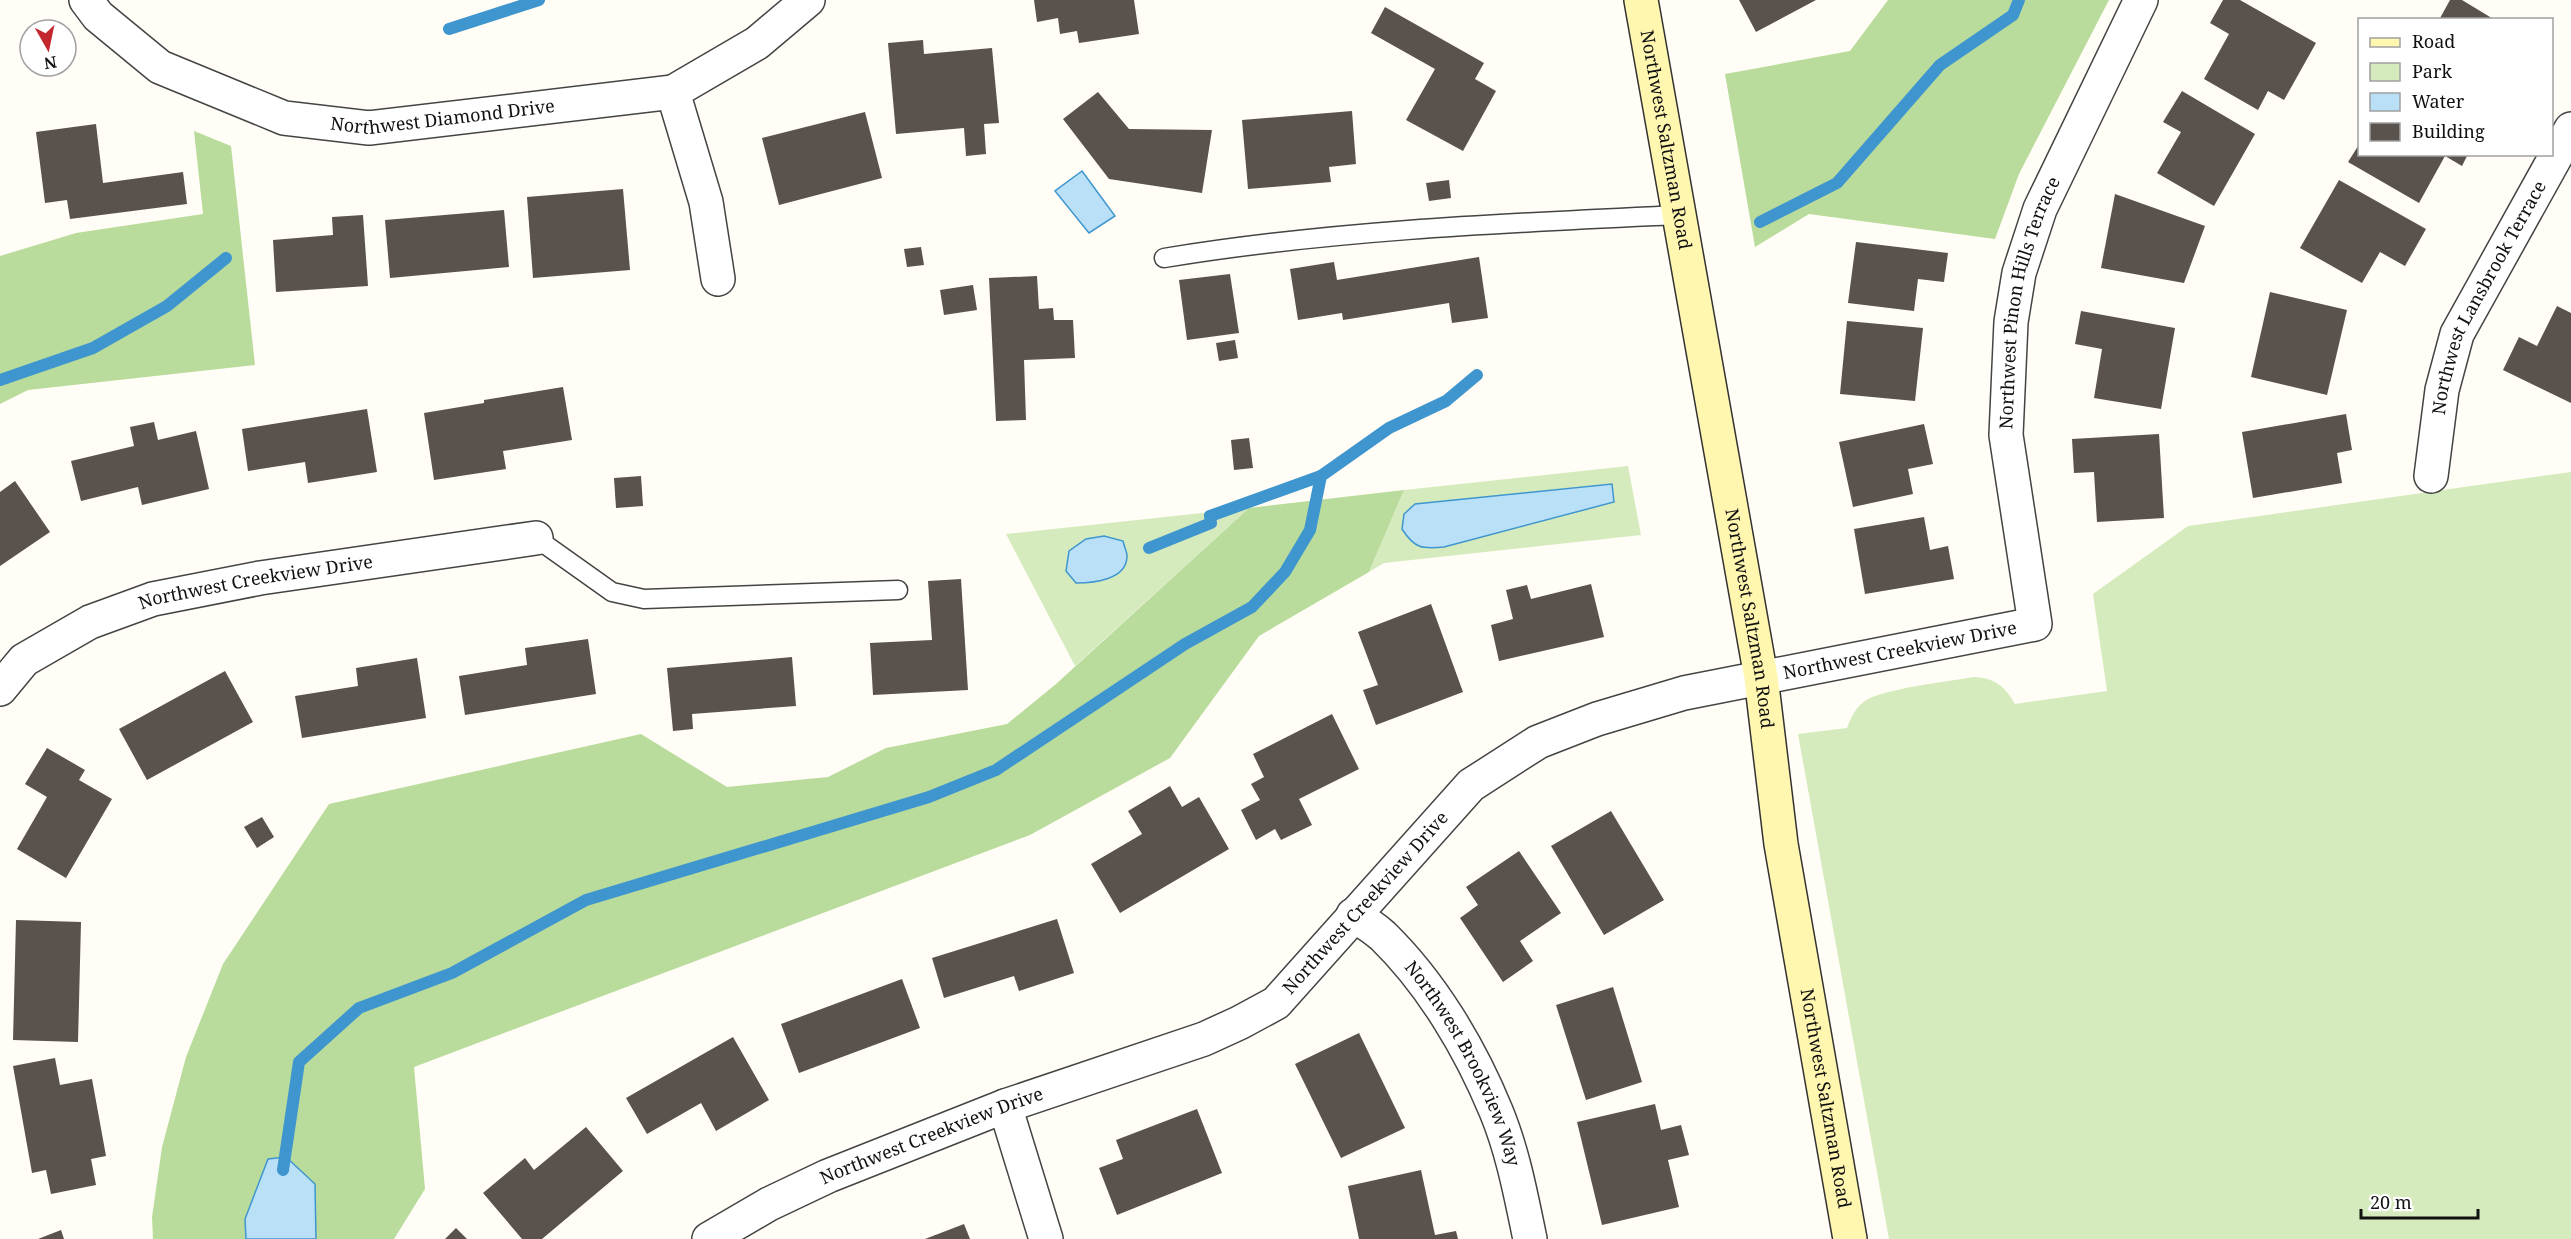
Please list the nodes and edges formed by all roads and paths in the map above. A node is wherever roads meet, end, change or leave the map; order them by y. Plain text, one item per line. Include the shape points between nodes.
1 (86, 0) edge
2 (808, 0) edge
3 (1641, 0) edge
4 (2141, 0) edge
5 (673, 92) junction
6 (2571, 129) edge
7 (1679, 215) junction
8 (1164, 258) dead end
9 (718, 279) dead end
10 (2431, 476) dead end
11 (536, 538) joint
12 (898, 590) dead end
13 (2035, 624) joint
14 (1761, 677) junction
15 (0, 689) edge
16 (1353, 915) junction
17 (1005, 1106) junction
18 (709, 1239) edge
19 (1046, 1239) edge
20 (1530, 1239) edge
21 (1850, 1239) edge

1 - 5 street, Northwest Diamond Drive via 99,16 160,67 284,118 369,128
2 - 5 street, Northwest Diamond Drive via 757,43
3 - 7 main road, Northwest Saltzman Road
4 - 13 street, Northwest Pinon Hills Terrace via 2040,209 2019,273 2010,322 2006,435
5 - 9 street via 706,202
6 - 10 street, Northwest Lansbrook Terrace via 2457,334 2442,390
7 - 8 lane via 1457,227 1234,247
7 - 14 main road, Northwest Saltzman Road
11 - 12 lane via 612,592 644,599
11 - 15 street, Northwest Creekview Drive via 260,578 153,599 90,622 24,660
13 - 14 street, Northwest Creekview Drive
14 - 16 street, Northwest Creekview Drive via 1684,693 1597,719 1538,742 1471,785
14 - 21 main road, Northwest Saltzman Road via 1781,844
16 - 17 street, Northwest Creekview Drive via 1276,1002 1239,1023 1204,1039
16 - 20 street, Northwest Brookview Way via 1382,935 1423,982 1456,1032 1496,1112 1513,1162
17 - 18 street, Northwest Creekview Drive via 828,1176
17 - 19 street

